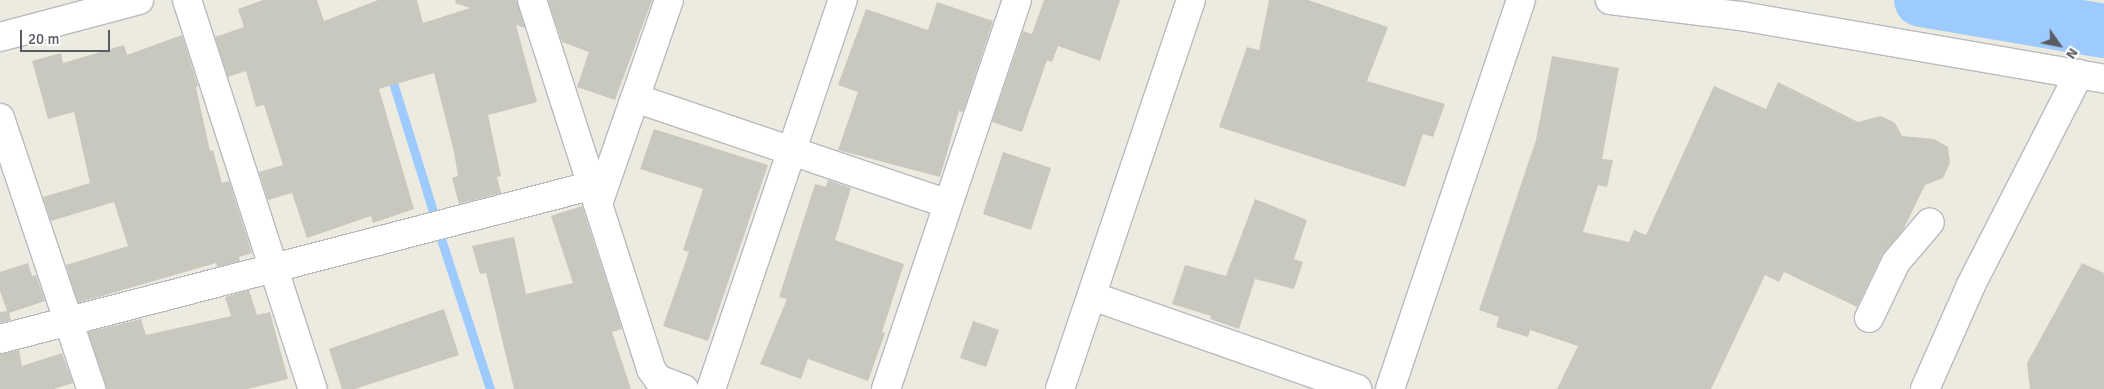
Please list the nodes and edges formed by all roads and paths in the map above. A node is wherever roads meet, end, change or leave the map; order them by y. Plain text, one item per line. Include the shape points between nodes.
1 (139, 0) edge
2 (188, 0) edge
3 (532, 0) edge
4 (669, 0) edge
5 (843, 0) edge
6 (1017, 0) edge
7 (1191, 0) edge
8 (1521, 0) edge
9 (1610, 0) edge
10 (0, 37) edge
11 (2091, 76) edge
12 (635, 98) junction
13 (0, 118) edge
14 (792, 151) junction
15 (594, 195) junction
16 (948, 204) junction
17 (1930, 222) dead end
18 (276, 266) junction
19 (1092, 296) junction
20 (1869, 318) dead end
21 (67, 321) junction
22 (0, 339) edge
23 (90, 389) edge
24 (313, 389) edge
25 (684, 389) edge
26 (711, 389) edge
27 (886, 389) edge
28 (1060, 389) edge
29 (1357, 389) edge
30 (1390, 389) edge
31 (1925, 389) edge

1 - 10 street
2 - 18 street
3 - 15 street
4 - 12 street
5 - 14 street
6 - 16 street
7 - 19 street
8 - 30 street
9 - 11 street via 1741,16
11 - 31 street via 1971,285
12 - 14 street
12 - 15 street
13 - 21 street
14 - 16 street
14 - 26 street
15 - 18 street via 434,226
15 - 25 street via 651,369 658,379
16 - 27 street
17 - 20 street via 1896,262
18 - 21 street
18 - 24 street
19 - 28 street
19 - 29 street
21 - 22 street
21 - 23 street

